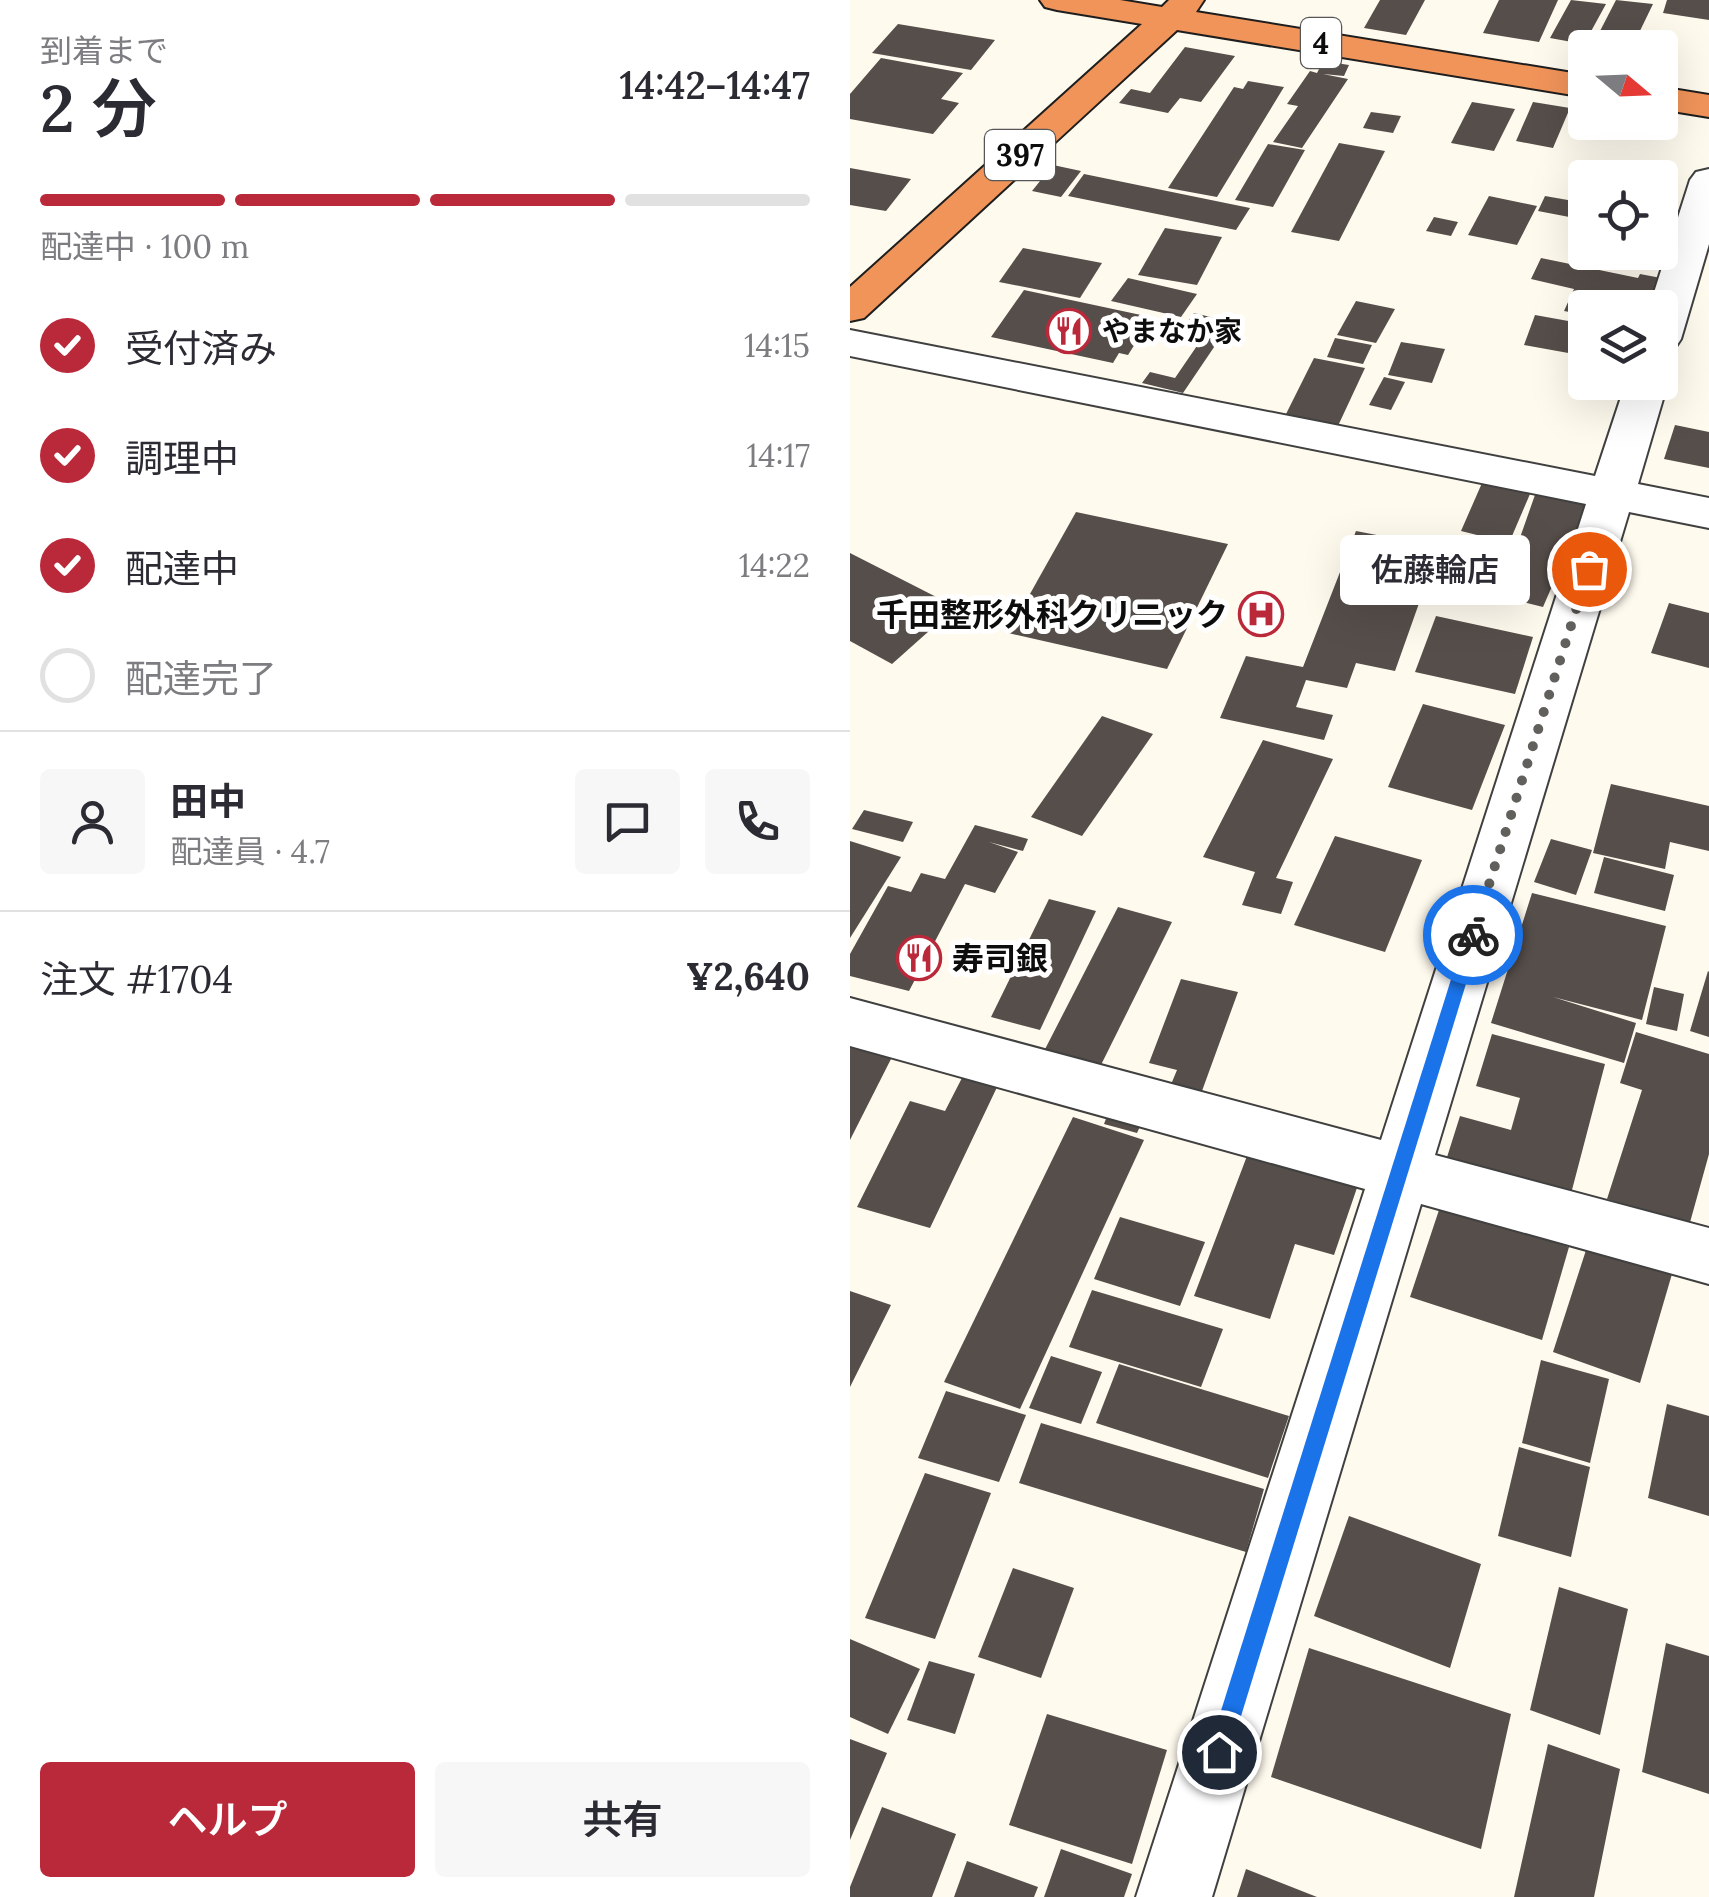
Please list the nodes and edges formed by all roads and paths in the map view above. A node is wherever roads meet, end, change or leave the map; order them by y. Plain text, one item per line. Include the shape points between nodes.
1 (1057, 0) edge
2 (1180, 9) edge
3 (1568, 83) edge
4 (1678, 101) edge
5 (1709, 106) edge
6 (1709, 180) edge
7 (1675, 290) edge
8 (850, 309) edge
9 (850, 343) edge
10 (1641, 400) edge
11 (1612, 494) junction
12 (1709, 513) edge
13 (850, 1022) edge
14 (1398, 1170) junction
15 (1709, 1256) edge
16 (1174, 1897) edge

1 - 2 highway, 4
2 - 3 highway, 4
2 - 8 highway, 397
4 - 5 highway
6 - 7 street
9 - 11 street
10 - 11 street
11 - 12 street
11 - 14 street
13 - 14 street
14 - 15 street
14 - 16 street

